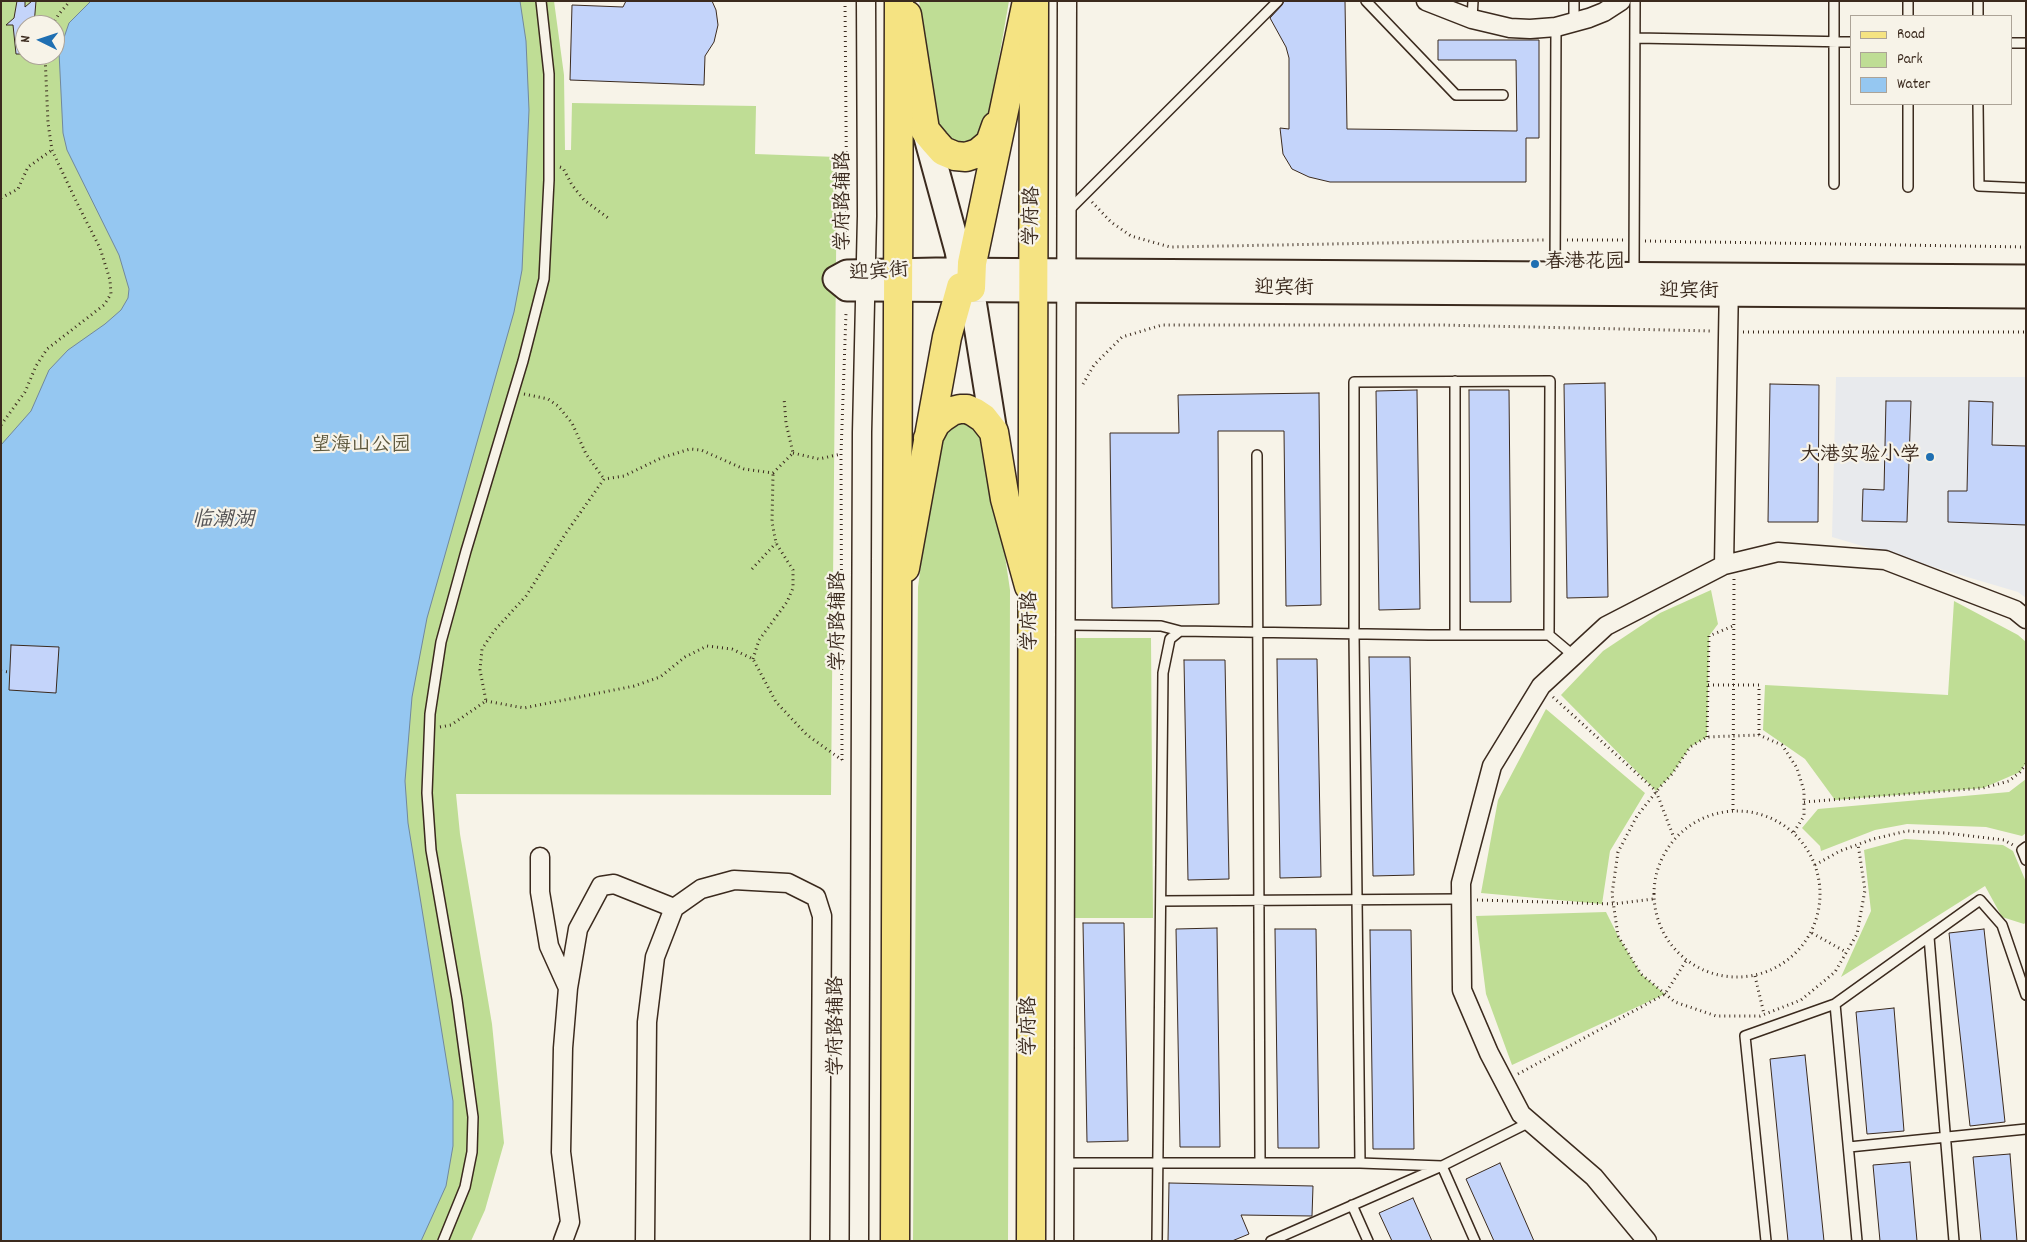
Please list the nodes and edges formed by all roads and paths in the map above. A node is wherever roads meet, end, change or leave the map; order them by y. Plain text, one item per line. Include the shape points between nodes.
1 (70, 1) edge
2 (542, 1) edge
3 (845, 1) edge
4 (866, 1) edge
5 (899, 1) edge
6 (904, 1) edge
7 (1027, 1) edge
8 (1034, 1) edge
9 (1067, 1) edge
10 (1278, 1) edge
11 (1366, 1) edge
12 (1426, 1) edge
13 (1473, 1) edge
14 (1574, 1) edge
15 (1834, 1) edge
16 (1908, 1) edge
17 (1978, 1) edge
18 (1624, 2) edge
19 (58, 15) edge
20 (1908, 15) edge
21 (1978, 15) edge
22 (1472, 19) junction
23 (1574, 22) junction
24 (1556, 28) junction
25 (1636, 38) junction
26 (1834, 42) junction
27 (1850, 42) edge
28 (2012, 43) edge
29 (2026, 43) edge
30 (45, 65) edge
31 (1503, 95) dead end
32 (1007, 98) junction
33 (1908, 105) edge
34 (1978, 105) edge
35 (925, 130) junction
36 (52, 150) junction
37 (549, 163) junction
38 (1834, 184) dead end
39 (1908, 187) dead end
40 (2026, 188) edge
41 (1, 198) edge
42 (1068, 211) junction
43 (608, 218) dead end
44 (847, 244) dead end
45 (1555, 276) junction
46 (1634, 277) junction
47 (2026, 278) edge
48 (866, 280) junction
49 (899, 280) junction
50 (966, 280) junction
51 (1033, 281) junction
52 (1067, 281) junction
53 (1729, 285) junction
54 (2026, 295) edge
55 (846, 313) dead end
56 (1728, 332) junction
57 (2026, 332) edge
58 (1455, 381) junction
59 (1080, 389) dead end
60 (514, 393) junction
61 (784, 398) dead end
62 (1, 425) edge
63 (994, 432) junction
64 (927, 441) junction
65 (793, 453) junction
66 (841, 454) junction
67 (1257, 455) dead end
68 (773, 473) junction
69 (604, 479) junction
70 (776, 542) junction
71 (1729, 564) junction
72 (752, 569) dead end
73 (1032, 597) junction
74 (897, 609) junction
75 (2026, 619) edge
76 (1066, 625) junction
77 (1733, 626) junction
78 (1180, 631) junction
79 (1259, 633) junction
80 (1354, 634) junction
81 (1456, 635) junction
82 (1549, 635) junction
83 (1574, 656) junction
84 (753, 659) junction
85 (1, 672) edge
86 (9, 672) dead end
87 (1708, 685) junction
88 (1733, 685) junction
89 (1541, 686) junction
90 (486, 701) junction
91 (429, 729) junction
92 (1759, 735) junction
93 (1733, 736) junction
94 (1707, 737) junction
95 (842, 760) junction
96 (2026, 764) edge
97 (842, 770) dead end
98 (1656, 791) junction
99 (1804, 802) junction
100 (1733, 810) junction
101 (1794, 832) junction
102 (1674, 838) junction
103 (1858, 844) junction
104 (2024, 849) edge
105 (540, 857) dead end
106 (2026, 860) edge
107 (1815, 866) junction
108 (1461, 899) junction
109 (1653, 899) junction
110 (1161, 901) junction
111 (1259, 901) junction
112 (1357, 901) junction
113 (1613, 904) junction
114 (674, 908) junction
115 (1812, 933) junction
116 (1929, 937) junction
117 (1846, 952) junction
118 (1686, 961) junction
119 (1754, 976) junction
120 (568, 988) junction
121 (2025, 989) edge
122 (1666, 994) junction
123 (2026, 995) edge
124 (1835, 1004) junction
125 (1764, 1014) junction
126 (1504, 1082) junction
127 (1530, 1122) junction
128 (2026, 1129) edge
129 (1946, 1137) junction
130 (1848, 1148) junction
131 (1260, 1162) junction
132 (1064, 1163) junction
133 (1159, 1163) junction
134 (1360, 1163) junction
135 (1442, 1166) junction
136 (1352, 1205) junction
137 (565, 1240) edge
138 (443, 1241) edge
139 (645, 1241) edge
140 (820, 1241) edge
141 (859, 1241) edge
142 (895, 1241) edge
143 (1031, 1241) edge
144 (1064, 1241) edge
145 (1157, 1241) edge
146 (1271, 1241) edge
147 (1368, 1241) edge
148 (1475, 1241) edge
149 (1647, 1241) edge
150 (1766, 1241) edge
151 (1857, 1241) edge
152 (1954, 1241) edge

1 - 19 path
2 - 37 lane via 549,74
3 - 44 path
4 - 48 street, 学府路辅路
5 - 49 main road
6 - 35 main road
7 - 32 main road
8 - 51 main road, 学府路
9 - 42 street
10 - 42 lane
11 - 31 lane via 1456,95
12 - 22 street
13 - 22 lane
14 - 23 lane
15 - 26 lane
16 - 20 lane
17 - 21 lane
18 - 23 street
18 - 25 lane
22 - 24 street via 1510,28
23 - 24 street
24 - 45 lane
25 - 26 lane
25 - 46 lane
26 - 27 lane
26 - 38 lane
28 - 29 lane
30 - 36 path
32 - 35 main road via 990,143 978,153 966,157 943,151
32 - 50 main road
33 - 39 lane
34 - 40 lane via 1979,186
35 - 50 main road
36 - 41 path via 28,167 18,189
36 - 62 path via 100,248 111,294 104,306 47,349 25,392
37 - 43 path via 563,168 584,200
37 - 60 lane via 544,279
42 - 52 street
45 - 46 main road, 迎宾街
45 - 52 main road, 迎宾街
46 - 53 main road, 迎宾街
47 - 53 main road, 迎宾街
48 - 49 main road, 迎宾街
48 - 141 street, 学府路辅路 via 862,432
49 - 50 main road, 迎宾街
49 - 74 main road
50 - 51 main road, 迎宾街
50 - 63 main road
50 - 64 main road via 947,337
51 - 52 main road, 迎宾街
51 - 73 main road, 学府路
52 - 53 main road, 迎宾街
52 - 76 street
53 - 54 main road, 迎宾街
53 - 56 street
55 - 66 path
56 - 57 path
56 - 59 path via 1441,325 1162,326 1122,337 1094,365
56 - 71 street
58 - 80 lane via 1354,382
58 - 81 lane
58 - 82 lane via 1550,381
60 - 69 path via 548,399 558,406 572,423 586,454
60 - 91 lane via 441,642
61 - 65 path
63 - 64 main road via 983,418 967,408 960,408 936,423
63 - 73 main road via 1005,499
64 - 74 main road
65 - 66 path via 818,459
65 - 68 path
66 - 95 path
67 - 79 lane
68 - 69 path via 744,469 701,450 690,449 661,458 624,476
68 - 70 path via 772,522
69 - 90 path via 526,596 494,631 482,650 480,670
70 - 72 path
70 - 84 path via 793,570 793,588 787,602 759,640
71 - 75 street via 1778,552 1885,560 2015,610
71 - 77 path
71 - 83 street via 1606,626
73 - 143 main road, 学府路
74 - 142 main road
76 - 78 lane via 1161,626
76 - 132 street
77 - 87 path via 1709,636
77 - 88 path
78 - 79 lane
78 - 110 lane via 1170,639 1163,673
79 - 80 lane
79 - 111 lane
80 - 81 lane
80 - 112 lane
81 - 82 lane
82 - 83 lane
83 - 89 street
84 - 90 path via 732,649 707,646 685,657 660,677 634,686 524,708
84 - 95 path via 776,702 807,735
85 - 86 path
87 - 88 path
87 - 94 path
88 - 92 path via 1759,685
88 - 93 path
89 - 98 path
89 - 108 street via 1492,766 1461,883
90 - 91 path via 452,725
91 - 138 lane via 427,793 431,850 457,999 473,1117 472,1152 465,1187
92 - 93 path
92 - 99 path via 1782,745 1797,768
93 - 94 path
93 - 100 path
94 - 98 path via 1690,747
95 - 97 path
96 - 99 path via 2009,781 1983,788
98 - 102 path
98 - 113 path via 1637,816 1618,852
99 - 101 path via 1804,816
100 - 101 path via 1759,813 1783,822
100 - 102 path via 1707,815
101 - 107 path
102 - 109 path via 1666,848 1656,873
103 - 104 path via 1907,831 1946,832 2004,840
103 - 107 path
103 - 117 path via 1865,890 1857,934
104 - 106 lane
105 - 120 street via 540,892 549,946
107 - 115 path via 1820,892
108 - 112 lane
108 - 113 path
108 - 126 street via 1462,990
109 - 113 path
109 - 118 path via 1660,927
110 - 111 lane
110 - 133 lane
111 - 112 lane
111 - 131 lane
112 - 134 lane
113 - 122 path via 1618,936 1640,974
114 - 120 street via 614,884 600,886 578,929
114 - 139 street via 654,957 647,1022
114 - 140 street via 702,888 734,880 788,883 816,897 822,916
115 - 117 path
115 - 119 path via 1781,965
116 - 121 lane via 1980,900 2002,925
116 - 124 lane
116 - 129 lane
117 - 125 path via 1835,972 1801,1000
118 - 119 path via 1726,977
118 - 122 path
119 - 125 path
120 - 137 street via 561,1152 570,1222
121 - 123 lane
122 - 125 path via 1675,1002 1716,1016
122 - 126 path
124 - 130 lane
124 - 150 lane via 1746,1036
126 - 127 street via 1521,1114
127 - 135 lane
127 - 149 street via 1594,1177
128 - 129 lane
129 - 130 lane
129 - 152 lane
130 - 151 lane
131 - 133 lane
131 - 134 lane
132 - 133 lane
132 - 144 street
133 - 145 lane
134 - 135 lane
135 - 136 lane
135 - 148 lane
136 - 146 lane
136 - 147 lane

